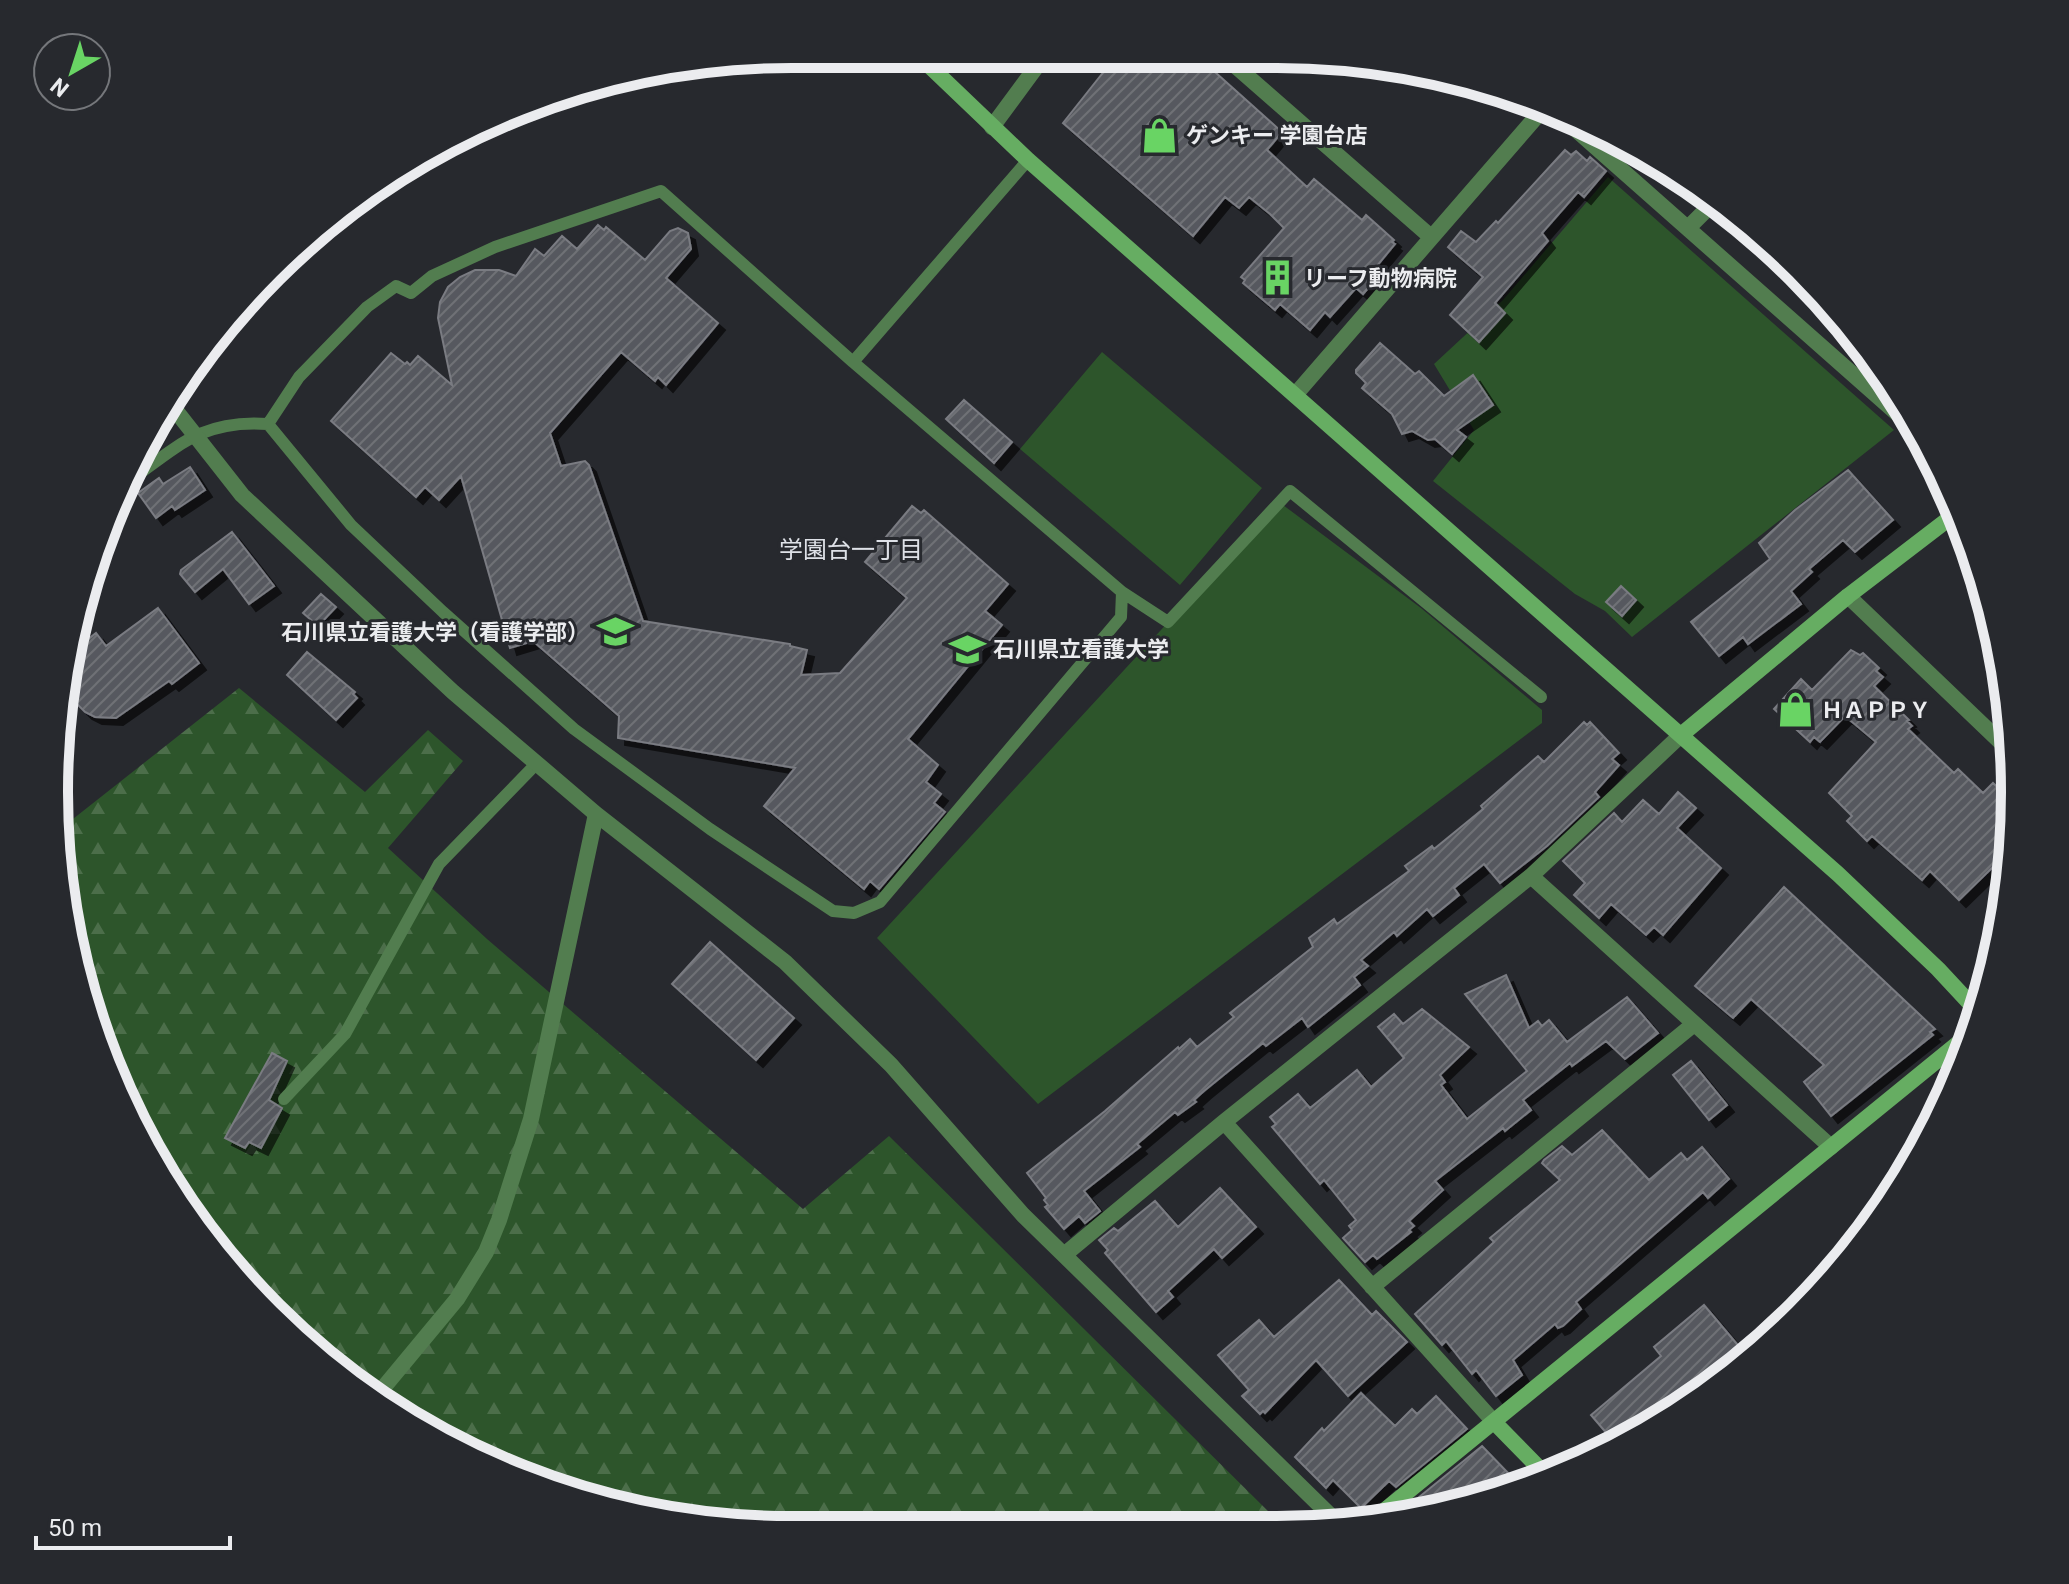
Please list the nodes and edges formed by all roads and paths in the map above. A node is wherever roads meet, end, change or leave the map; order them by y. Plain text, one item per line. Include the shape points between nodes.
1 (931, 68) edge
2 (1035, 68) edge
3 (1238, 68) edge
4 (1537, 116) edge
5 (992, 127) junction
6 (1585, 137) edge
7 (1028, 160) junction
8 (1706, 210) edge
9 (1688, 228) junction
10 (1431, 237) junction
11 (853, 362) junction
12 (1295, 395) junction
13 (1889, 406) edge
14 (176, 412) edge
15 (268, 424) junction
16 (194, 435) junction
17 (144, 471) edge
18 (1948, 520) edge
19 (1122, 592) junction
20 (1848, 596) junction
21 (1541, 697) dead end
22 (1681, 735) junction
23 (1999, 740) edge
24 (537, 763) junction
25 (596, 814) junction
26 (1531, 876) junction
27 (1969, 1003) edge
28 (1694, 1024) junction
29 (1955, 1046) edge
30 (284, 1099) dead end
31 (1224, 1122) junction
32 (1831, 1147) junction
33 (1064, 1255) junction
34 (1372, 1287) junction
35 (383, 1389) edge
36 (1495, 1423) junction
37 (1538, 1467) edge
38 (1389, 1507) edge
39 (1328, 1514) edge

1 - 5 street
2 - 5 street
3 - 10 street
4 - 10 street
5 - 7 street
6 - 9 street
7 - 11 lane
7 - 12 street
8 - 9 street
9 - 13 street
10 - 12 street
11 - 15 lane via 661,191 495,247 432,276 411,293 396,286 367,307 299,377
11 - 19 lane
12 - 22 street
14 - 16 street
15 - 16 lane via 239,422
15 - 19 lane via 351,525 574,729 833,911 854,913 880,902 1121,617
16 - 17 lane
16 - 24 street via 242,495
18 - 20 street
19 - 21 lane via 1168,622 1290,491
20 - 22 street
20 - 23 street
22 - 26 street
22 - 27 street via 1838,874
24 - 25 street
24 - 30 lane via 439,864 345,1034
25 - 33 street via 785,962 891,1065
25 - 35 street via 531,1119 499,1220 457,1299
26 - 28 street
26 - 31 street
28 - 32 street
28 - 34 street
29 - 32 street
31 - 33 street
31 - 34 street
32 - 36 street
33 - 39 street
34 - 36 street
36 - 37 street
36 - 38 street

